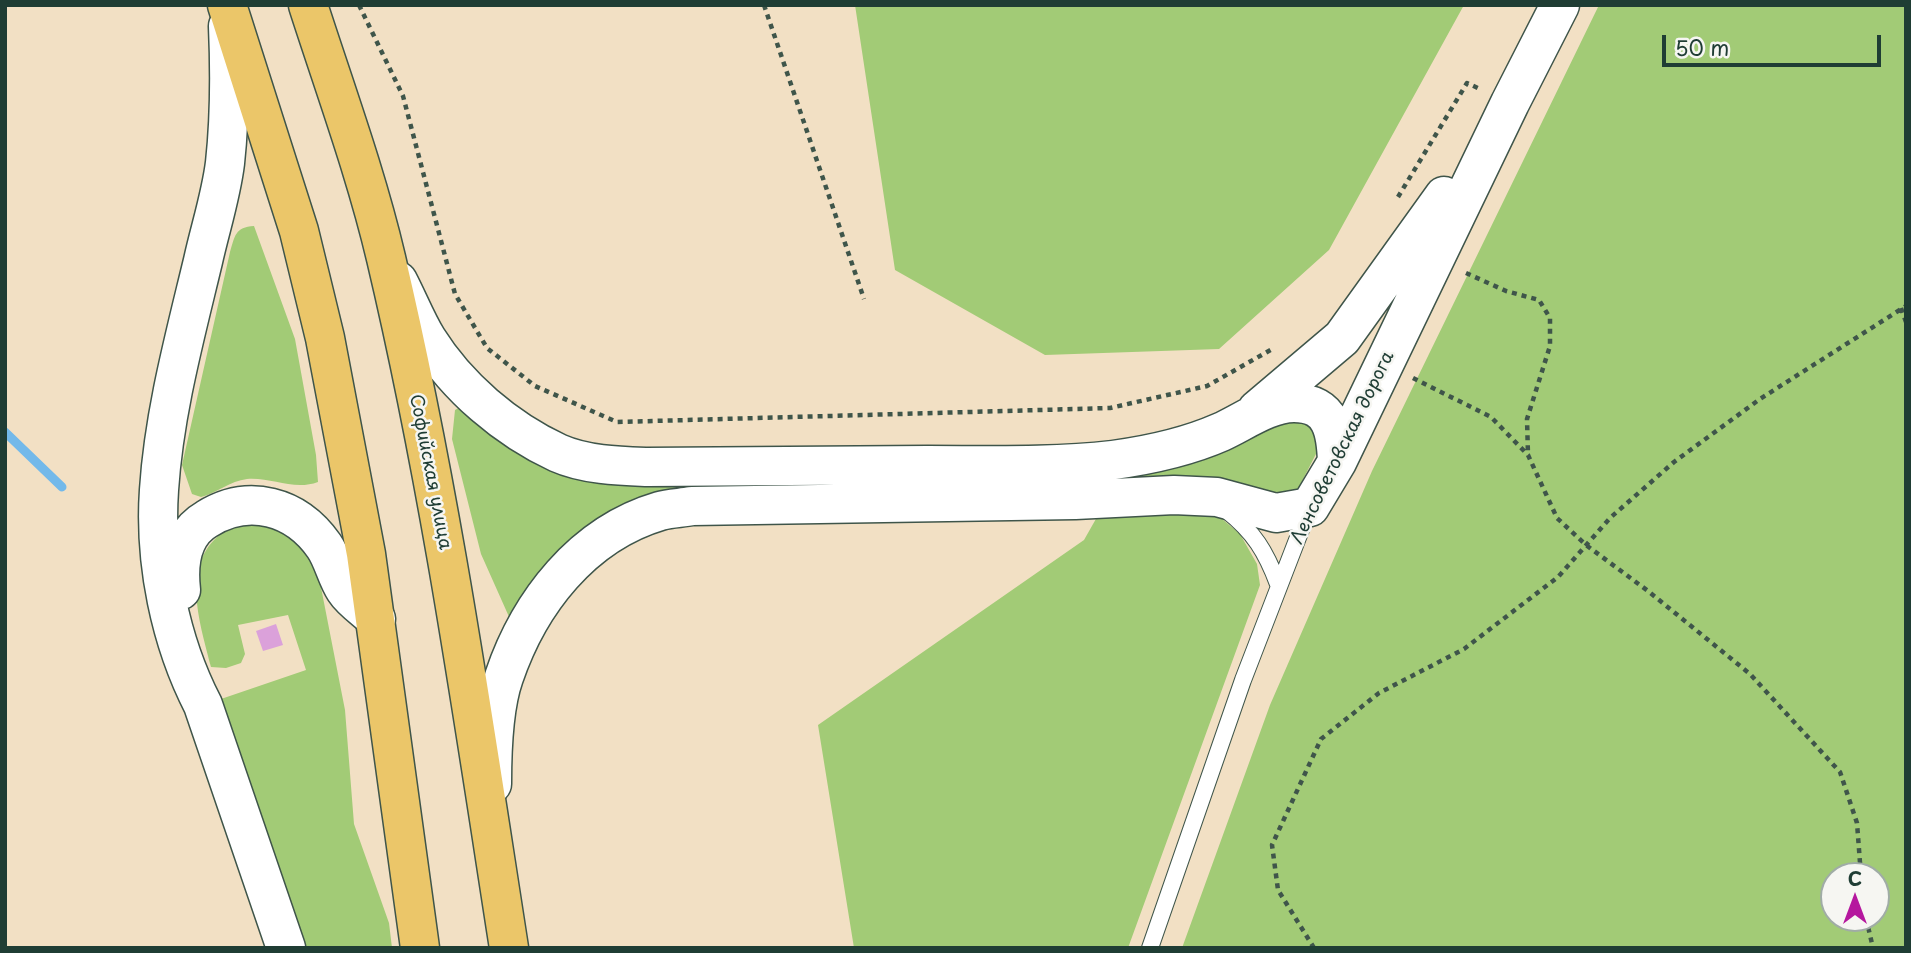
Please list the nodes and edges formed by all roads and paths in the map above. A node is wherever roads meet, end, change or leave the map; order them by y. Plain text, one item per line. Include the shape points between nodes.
1 (308, 5) edge
2 (359, 5) edge
3 (764, 5) edge
4 (1560, 5) edge
5 (227, 6) edge
6 (1510, 103) junction
7 (1397, 200) dead end
8 (386, 257) junction
9 (1435, 260) junction
10 (864, 299) dead end
11 (1903, 307) edge
12 (1906, 322) edge
13 (1277, 347) dead end
14 (1385, 364) junction
15 (1245, 420) junction
16 (1528, 455) junction
17 (1337, 462) junction
18 (1198, 496) junction
19 (1310, 507) junction
20 (1586, 545) junction
21 (1278, 584) junction
22 (376, 619) junction
23 (203, 705) junction
24 (492, 839) junction
25 (1860, 862) edge
26 (286, 948) edge
27 (421, 948) edge
28 (509, 948) edge
29 (1150, 948) edge
30 (1314, 948) edge

1 - 8 main road, Софийская улица
2 - 13 path via 402,96 455,294 487,348 535,386 617,422 1110,408 1207,386
3 - 10 path
4 - 6 street, Ленсоветовская дорога
5 - 22 main road via 299,231 326,338
5 - 23 street via 230,83 225,165 164,440 159,492 160,547 170,614 189,677
6 - 7 path via 1467,83
6 - 9 street, Ленсоветовская дорога
6 - 15 street via 1342,338
8 - 15 street via 427,338 487,407 560,453 609,465 1076,463 1155,453
8 - 24 main road, Софийская улица via 455,601
9 - 14 street, Ленсоветовская дорога
9 - 16 path via 1539,300 1550,317 1550,346 1527,419
11 - 12 path
11 - 20 path via 1760,399 1674,462
14 - 16 path via 1491,416
14 - 17 street, Ленсоветовская дорога
15 - 17 street via 1283,405 1312,405 1332,424
16 - 20 path via 1557,518
17 - 19 street, Ленсоветовская дорога
18 - 19 street via 1276,513
18 - 21 lane via 1223,508 1255,537
18 - 24 street via 692,506 631,522 575,561 550,587 513,653 497,716
19 - 21 lane, Ленсоветовская дорога
20 - 25 path via 1749,674 1840,772 1857,823
20 - 30 path via 1558,577 1464,649 1379,693 1321,739 1272,845 1278,890
21 - 29 lane, Ленсоветовская дорога
22 - 23 street via 345,591 326,548 308,525 281,510 253,505 221,510 202,522 186,541 178,569 184,616 201,673
22 - 27 main road
23 - 26 street
24 - 28 main road, Софийская улица

